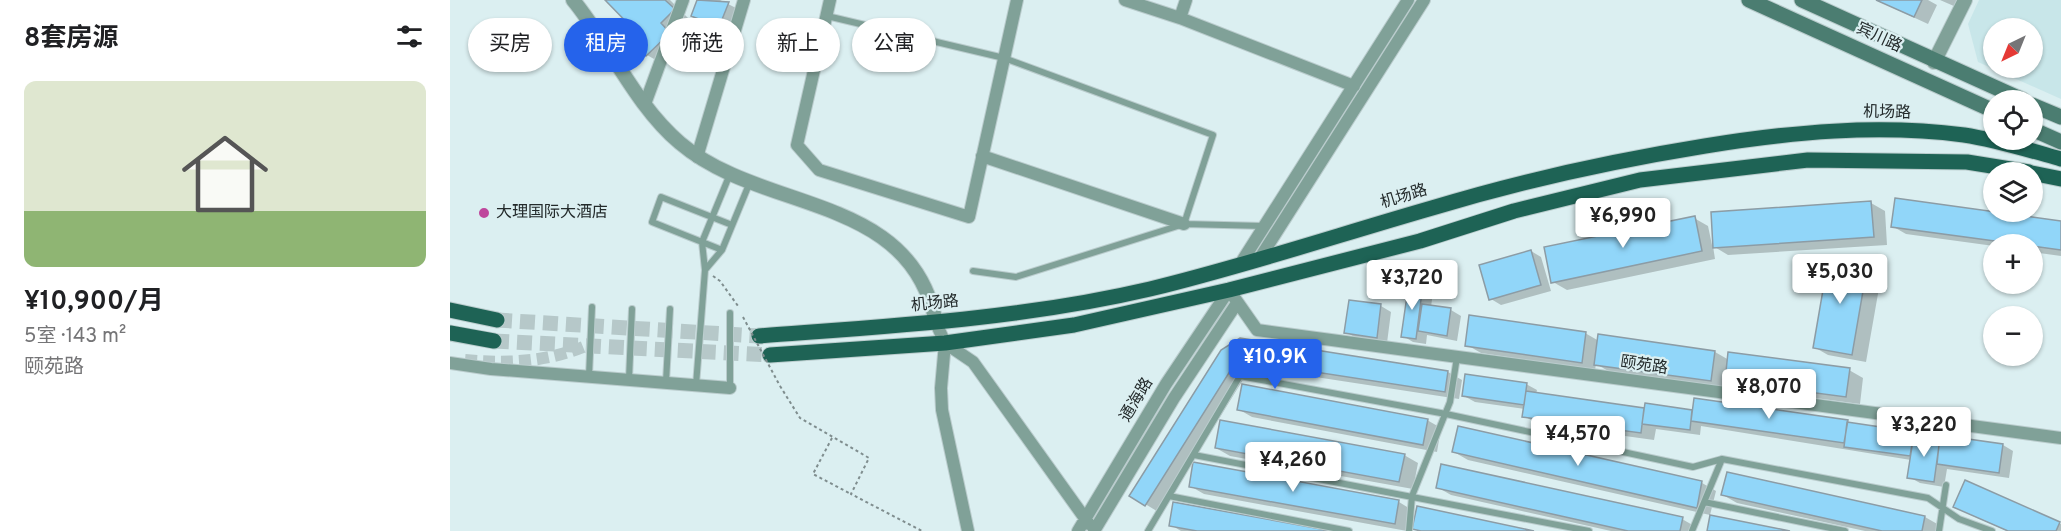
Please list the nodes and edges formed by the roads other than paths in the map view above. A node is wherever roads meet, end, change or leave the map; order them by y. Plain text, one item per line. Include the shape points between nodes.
1 (573, 0) edge
2 (683, 0) edge
3 (744, 0) edge
4 (830, 0) edge
5 (1017, 0) edge
6 (1125, 0) edge
7 (1186, 0) edge
8 (1408, 0) edge
9 (1424, 0) edge
10 (1749, 0) edge
11 (1802, 0) edge
12 (1965, 0) edge
13 (826, 16) junction
14 (1180, 18) junction
15 (1004, 58) junction
16 (1934, 62) junction
17 (1354, 86) junction
18 (2000, 90) edge
19 (645, 104) junction
20 (1983, 106) edge
21 (2043, 110) edge
22 (2061, 117) edge
23 (2043, 134) edge
24 (2061, 142) edge
25 (982, 156) junction
26 (697, 157) junction
27 (2061, 159) edge
28 (1983, 165) edge
29 (731, 174) junction
30 (2043, 175) edge
31 (2061, 179) edge
32 (750, 182) junction
33 (713, 217) junction
34 (1184, 224) junction
35 (732, 225) junction
36 (1264, 226) junction
37 (702, 242) junction
38 (722, 250) junction
39 (1258, 261) junction
40 (1239, 266) junction
41 (705, 270) junction
42 (973, 271) dead end
43 (1233, 296) junction
44 (592, 307) dead end
45 (632, 309) dead end
46 (670, 309) dead end
47 (450, 310) edge
48 (730, 313) dead end
49 (497, 320) tunnel mouth
50 (936, 323) junction
51 (450, 333) edge
52 (759, 336) tunnel mouth
53 (494, 341) tunnel mouth
54 (945, 343) junction
55 (770, 355) tunnel mouth
56 (1457, 357) junction
57 (450, 363) edge
58 (589, 377) junction
59 (629, 380) junction
60 (666, 383) junction
61 (696, 385) junction
62 (730, 388) joint
63 (1446, 414) junction
64 (2061, 438) edge
65 (1194, 455) junction
66 (1722, 459) junction
67 (1946, 485) dead end
68 (1169, 496) junction
69 (1412, 496) junction
70 (1704, 502) junction
71 (1943, 508) junction
72 (1085, 518) junction
73 (968, 531) edge
74 (1078, 531) edge
75 (1094, 531) edge
76 (1148, 531) edge
77 (1349, 531) edge
78 (1409, 531) edge
79 (1589, 531) edge
80 (1692, 531) edge
81 (1845, 531) edge
82 (1939, 531) edge
83 (1992, 531) edge

1 - 19 street
2 - 19 street
3 - 26 street
4 - 13 street
5 - 15 street
6 - 14 street
7 - 14 street
8 - 17 street
9 - 39 street
10 - 20 main road, 宾川路
11 - 16 main road, 宾川路
12 - 16 street
13 - 15 lane
13 - 25 street via 797,145 819,170 969,217
14 - 17 street
15 - 25 street
15 - 34 lane via 1213,135
16 - 18 main road, 宾川路
17 - 36 street
19 - 26 street via 667,132
21 - 22 main road
23 - 24 main road
25 - 34 street
26 - 29 street
27 - 39 main road, 机场路 via 1963,135 1826,130 1768,136 1630,158 1522,183
28 - 43 main road via 1808,160 1640,180 1514,211
29 - 32 street
29 - 33 lane
30 - 31 main road
32 - 35 lane
32 - 50 street via 872,229 904,254 924,281
33 - 35 lane
33 - 37 lane
33 - 37 lane via 662,196 652,222
34 - 36 lane
34 - 42 lane via 1016,277
35 - 38 lane
36 - 40 street
37 - 38 lane
37 - 41 lane
38 - 41 lane
39 - 40 main road, 机场路
40 - 50 main road, 机场路 via 1147,290
41 - 61 lane
43 - 54 main road via 1074,325
43 - 56 street, 颐苑路 via 1257,330
43 - 72 street, 通海路 via 1172,375
43 - 75 street, 通海路
44 - 58 lane
45 - 59 lane
46 - 60 lane
47 - 49 main road
48 - 62 lane
50 - 52 main road, 机场路
50 - 54 street
51 - 53 main road
54 - 55 main road
54 - 72 street via 973,362
54 - 73 street via 942,410
56 - 63 lane
56 - 64 street, 颐苑路
57 - 58 street
58 - 59 street
59 - 60 street
60 - 61 street
61 - 62 street
63 - 65 lane via 1240,376
63 - 66 lane via 1694,466
63 - 69 lane
65 - 68 lane
65 - 69 lane
66 - 70 lane
66 - 71 lane via 1928,498
67 - 71 lane
68 - 76 lane
68 - 77 lane
69 - 78 lane
69 - 79 lane
70 - 80 lane
70 - 81 lane
71 - 82 lane
71 - 83 lane via 1959,519
72 - 74 street, 通海路
72 - 75 street

